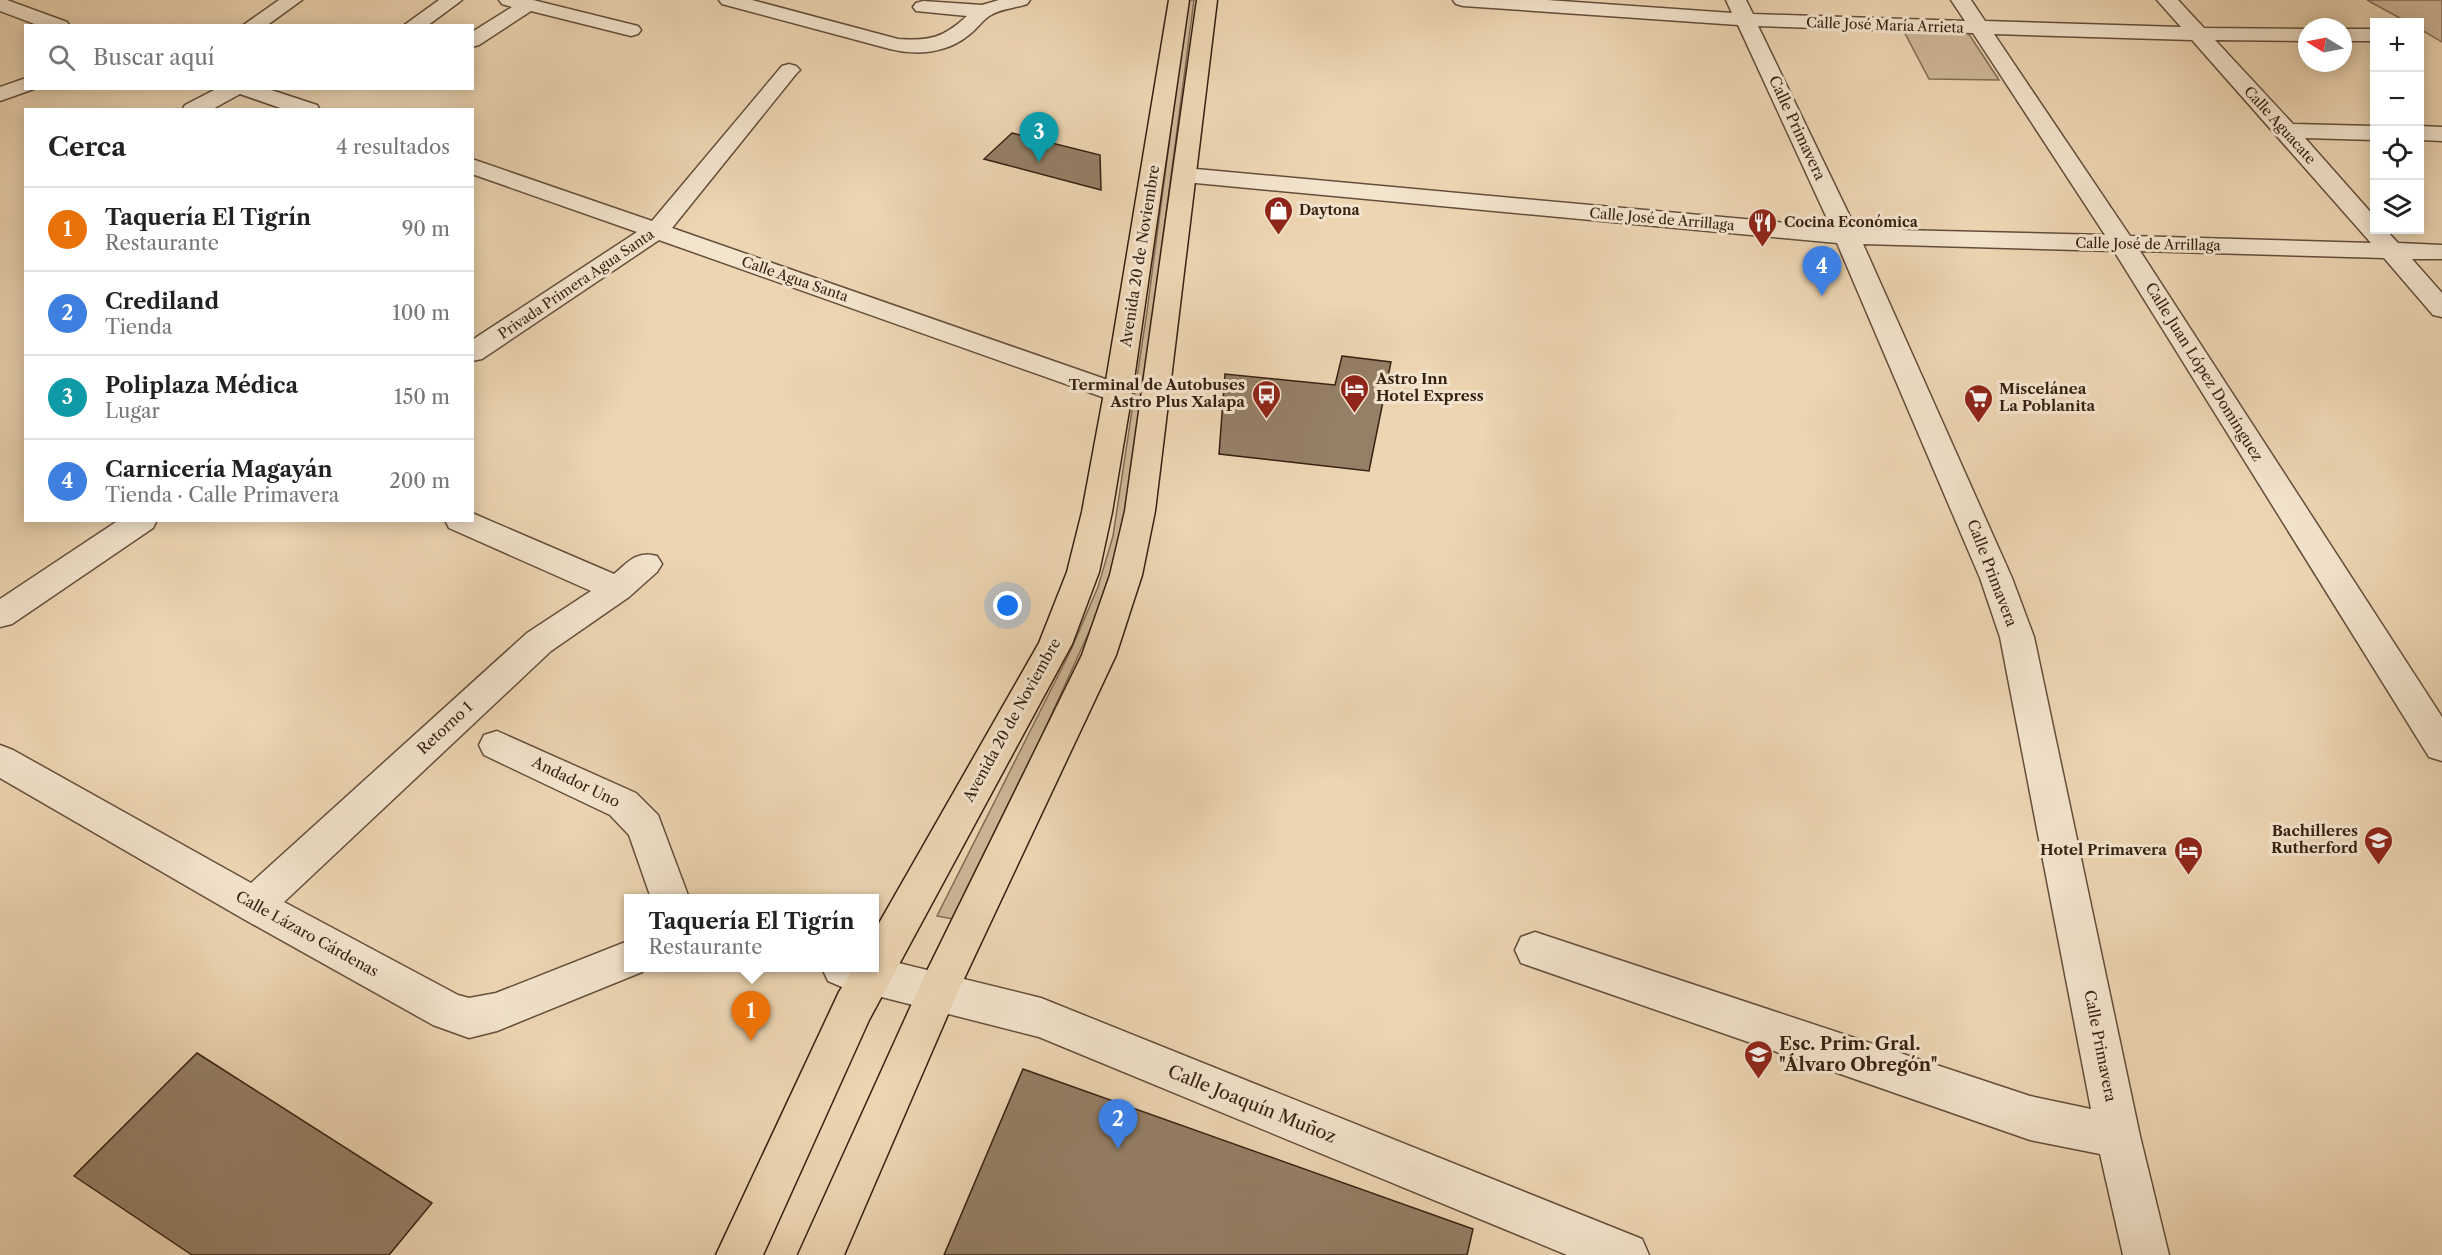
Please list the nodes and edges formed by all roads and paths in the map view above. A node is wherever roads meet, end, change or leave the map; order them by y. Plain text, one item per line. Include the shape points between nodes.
1 (292, 0) edge
2 (452, 0) edge
3 (729, 0) edge
4 (1020, 0) edge
5 (1179, 0) edge
6 (1207, 0) edge
7 (1463, 0) edge
8 (1961, 0) edge
9 (2167, 0) edge
10 (518, 2) edge
11 (0, 4) edge
12 (1741, 10) edge
13 (983, 11) junction
14 (915, 13) edge
15 (55, 24) edge
16 (255, 24) edge
17 (416, 24) edge
18 (1978, 28) junction
19 (631, 30) dead end
20 (2196, 34) junction
21 (2298, 34) edge
22 (865, 35) junction
23 (2352, 35) edge
24 (2370, 35) edge
25 (474, 39) edge
26 (789, 70) dead end
27 (24, 85) edge
28 (232, 90) edge
29 (248, 90) edge
30 (312, 90) edge
31 (0, 95) edge
32 (300, 106) edge
33 (197, 108) edge
34 (2287, 131) junction
35 (2370, 133) edge
36 (2424, 134) edge
37 (2442, 134) edge
38 (474, 167) edge
39 (1185, 175) junction
40 (657, 230) junction
41 (1847, 236) junction
42 (2122, 243) junction
43 (2393, 250) junction
44 (2442, 252) edge
45 (2442, 309) edge
46 (474, 352) edge
47 (1118, 393) junction
48 (139, 522) edge
49 (465, 522) edge
50 (646, 564) dead end
51 (618, 589) junction
52 (0, 615) edge
53 (497, 745) dead end
54 (2442, 747) edge
55 (0, 760) edge
56 (669, 894) edge
57 (254, 905) junction
58 (879, 933) edge
59 (1535, 950) dead end
60 (624, 961) edge
61 (856, 972) edge
62 (860, 972) edge
63 (938, 990) junction
64 (2118, 1136) junction
65 (739, 1255) edge
66 (821, 1255) edge
67 (1626, 1255) edge
68 (2146, 1255) edge

1 - 16 street
2 - 17 street
3 - 22 street
4 - 13 street
5 - 47 main road, Avenida 20 de Noviembre
6 - 39 main road
7 - 12 street, Calle José María Arrieta
8 - 18 street, Calle Juan López Domínguez
9 - 20 street, Calle Aguacate
10 - 19 street
10 - 25 street
11 - 15 street
12 - 18 street, Calle José María Arrieta
12 - 41 street, Calle Primavera
13 - 14 street
13 - 22 street via 957,37 940,44 897,45
14 - 22 street
18 - 20 street, Calle José María Arrieta
18 - 42 street, Calle Juan López Domínguez
20 - 21 street, Calle José María Arrieta
20 - 34 street, Calle Aguacate
23 - 24 street
26 - 40 street, Privada Primera Agua Santa
27 - 31 street
28 - 33 street
29 - 32 street
30 - 32 street
34 - 35 street
34 - 43 street, Calle Aguacate
36 - 37 street
38 - 40 street, Calle Agua Santa
39 - 41 street, Calle José de Arrillaga
39 - 63 main road via 1140,511 1126,575 1099,655
40 - 46 street, Privada Primera Agua Santa
40 - 47 street, Calle Agua Santa
41 - 42 street, Calle José de Arrillaga
41 - 64 street, Calle Primavera via 1996,578 2017,637
42 - 43 street, Calle José de Arrillaga
42 - 54 street, Calle Juan López Domínguez
43 - 44 street, Calle José de Arrillaga
43 - 45 street, Calle Aguacate
47 - 58 main road, Avenida 20 de Noviembre via 1083,572 1055,644
48 - 52 street
49 - 51 street
50 - 51 street, Retorno 1
51 - 57 street, Retorno 1 via 539,642
53 - 56 street, Andador Uno via 623,804 645,826
55 - 57 street, Calle Lázaro Cárdenas
57 - 60 street, Calle Lázaro Cárdenas via 448,1011 469,1018 497,1012
59 - 64 street via 2030,1118
61 - 65 main road, Avenida 20 de Noviembre
62 - 63 street, Calle Joaquín Muñoz
63 - 66 main road
63 - 67 street, Calle Joaquín Muñoz via 1041,1018
64 - 68 street, Calle Primavera

